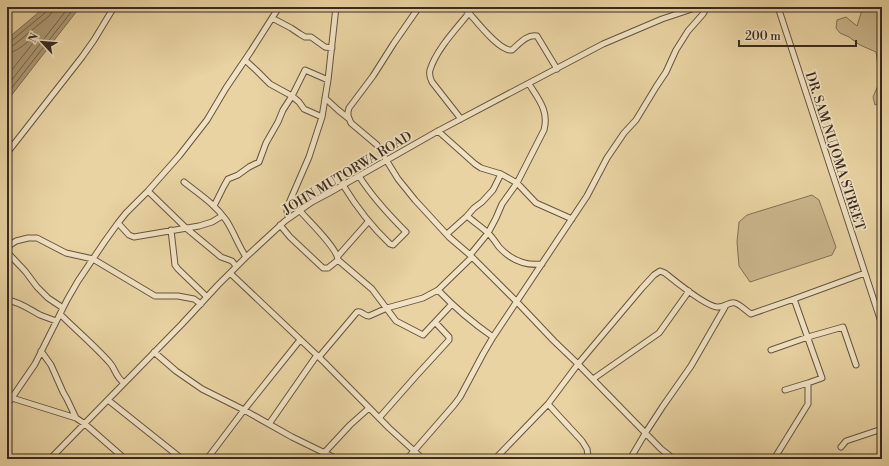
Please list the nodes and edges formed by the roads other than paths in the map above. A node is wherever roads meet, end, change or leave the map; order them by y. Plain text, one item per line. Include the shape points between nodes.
1 (114, 7) edge
2 (279, 7) edge
3 (336, 7) edge
4 (419, 7) edge
5 (464, 7) edge
6 (698, 7) edge
7 (706, 7) edge
8 (778, 7) edge
9 (469, 14) junction
10 (272, 18) junction
11 (332, 48) junction
12 (245, 60) junction
13 (557, 69) junction
14 (328, 80) junction
15 (529, 84) junction
16 (292, 96) junction
17 (324, 98) junction
18 (322, 117) junction
19 (348, 118) junction
20 (461, 119) junction
21 (438, 131) junction
22 (7, 153) edge
23 (387, 160) junction
24 (501, 174) junction
25 (359, 176) junction
26 (184, 182) dead end
27 (517, 183) junction
28 (343, 185) junction
29 (148, 191) junction
30 (214, 206) junction
31 (300, 211) junction
32 (222, 216) junction
33 (467, 216) junction
34 (290, 217) junction
35 (572, 219) junction
36 (368, 222) junction
37 (118, 223) junction
38 (280, 225) junction
39 (186, 228) junction
40 (170, 230) junction
41 (447, 234) junction
42 (488, 234) junction
43 (7, 248) edge
44 (7, 252) edge
45 (471, 256) junction
46 (246, 257) junction
47 (338, 258) junction
48 (94, 259) junction
49 (542, 264) junction
50 (236, 266) junction
51 (230, 273) junction
52 (865, 274) junction
53 (438, 290) junction
54 (689, 291) junction
55 (207, 297) junction
56 (794, 299) junction
57 (7, 300) edge
58 (517, 302) junction
59 (201, 304) junction
60 (451, 305) junction
61 (725, 307) junction
62 (63, 308) junction
63 (387, 308) junction
64 (60, 314) junction
65 (56, 321) junction
66 (435, 322) junction
67 (882, 325) edge
68 (493, 337) junction
69 (808, 337) junction
70 (300, 340) junction
71 (771, 350) dead end
72 (42, 351) junction
73 (154, 352) junction
74 (318, 356) junction
75 (578, 364) junction
76 (856, 365) dead end
77 (593, 379) junction
78 (124, 383) junction
79 (808, 383) junction
80 (785, 390) dead end
81 (10, 396) edge
82 (108, 400) junction
83 (548, 404) junction
84 (7, 405) edge
85 (369, 408) junction
86 (244, 410) junction
87 (76, 418) junction
88 (380, 418) junction
89 (85, 424) junction
90 (269, 424) junction
91 (882, 429) edge
92 (646, 432) junction
93 (841, 447) dead end
94 (415, 451) junction
95 (324, 452) junction
96 (50, 459) edge
97 (126, 459) edge
98 (182, 459) edge
99 (208, 459) edge
100 (337, 459) edge
101 (407, 459) edge
102 (423, 459) edge
103 (495, 459) edge
104 (588, 459) edge
105 (630, 459) edge
106 (674, 459) edge
107 (774, 459) edge

1 - 22 street via 94,40
2 - 10 street
3 - 11 street
4 - 19 street via 349,108
5 - 9 street
6 - 13 street, JOHN MUTORWA ROAD via 603,44
7 - 35 street via 676,50 666,72 636,120 607,158
8 - 52 street, DR. SAM NUJOMA STREET
9 - 13 street via 498,44 509,51 527,37 537,36
9 - 20 street via 442,46 430,71 432,82
10 - 11 street via 305,37
10 - 12 street
11 - 14 street
12 - 16 street via 270,84
12 - 29 street via 207,120
13 - 15 street, JOHN MUTORWA ROAD
14 - 16 street via 305,70
14 - 17 street
15 - 20 street, JOHN MUTORWA ROAD
15 - 27 street via 546,114 546,125
16 - 18 street via 304,109
16 - 30 street via 266,143 259,162 228,179
17 - 18 street
17 - 19 street
18 - 34 street via 309,157 289,203 287,211
19 - 23 street via 377,145
20 - 21 street, JOHN MUTORWA ROAD
21 - 23 street, JOHN MUTORWA ROAD
21 - 24 street via 475,164
23 - 25 street, JOHN MUTORWA ROAD
23 - 41 street via 415,200
24 - 27 street
24 - 33 street via 493,190
25 - 28 street, JOHN MUTORWA ROAD
25 - 36 street via 406,232 392,245
26 - 30 street
27 - 35 street via 536,203
27 - 42 street via 502,204
28 - 31 street, JOHN MUTORWA ROAD
28 - 36 street
29 - 37 street
29 - 39 street
30 - 32 street
31 - 34 street, JOHN MUTORWA ROAD
31 - 47 street via 330,244
32 - 39 street via 207,224
32 - 46 street
33 - 41 street
33 - 42 street
34 - 38 street, JOHN MUTORWA ROAD
35 - 49 street
36 - 47 street
37 - 40 street via 129,235 134,236
37 - 48 street
38 - 46 street, JOHN MUTORWA ROAD
38 - 47 street via 323,268 328,268
39 - 40 street
39 - 50 street
40 - 55 street via 175,265
41 - 45 street
42 - 45 street
42 - 49 street via 516,260
43 - 48 street via 16,241 37,238 66,252
44 - 62 street via 48,298
45 - 53 street
45 - 58 street
46 - 50 street, JOHN MUTORWA ROAD
47 - 63 street via 372,289
48 - 59 street via 155,296 178,296 194,299
48 - 62 street
49 - 58 street
50 - 51 street, JOHN MUTORWA ROAD
51 - 55 street, JOHN MUTORWA ROAD
51 - 70 street
52 - 56 street
52 - 67 street, DR. SAM NUJOMA STREET
53 - 60 street
53 - 63 street via 423,298
54 - 61 street via 709,304
54 - 75 street via 660,270
54 - 77 street via 659,333
55 - 59 street, JOHN MUTORWA ROAD
56 - 61 street via 751,314 736,303
56 - 69 street
57 - 65 street via 24,305
58 - 68 street
58 - 75 street
59 - 73 street, JOHN MUTORWA ROAD
60 - 66 street
60 - 68 street
61 - 92 street via 691,366
62 - 64 street
63 - 66 street via 396,321 421,335
63 - 74 street via 369,316 357,312
64 - 65 street
64 - 78 street via 111,364 116,375
65 - 72 street
66 - 88 street via 449,340
68 - 94 street via 460,397
69 - 71 street
69 - 76 street via 843,327
69 - 79 street via 822,378
70 - 74 street
70 - 86 street
72 - 81 street via 31,370
72 - 87 street via 51,364
73 - 78 street, JOHN MUTORWA ROAD
73 - 86 street via 202,389
74 - 85 street
74 - 90 street
75 - 77 street
75 - 83 street
77 - 92 street
78 - 82 street, JOHN MUTORWA ROAD
79 - 80 street
79 - 107 street via 808,404
81 - 84 street
81 - 87 street
82 - 89 street, JOHN MUTORWA ROAD
82 - 98 street
83 - 103 street
83 - 104 street via 582,442 587,449
85 - 88 street
85 - 95 street
86 - 90 street
86 - 99 street
87 - 89 street
88 - 94 street
89 - 96 street, JOHN MUTORWA ROAD
89 - 97 street
90 - 95 street
91 - 93 street via 846,441
92 - 105 street
92 - 106 street
94 - 101 street
94 - 102 street
95 - 100 street

